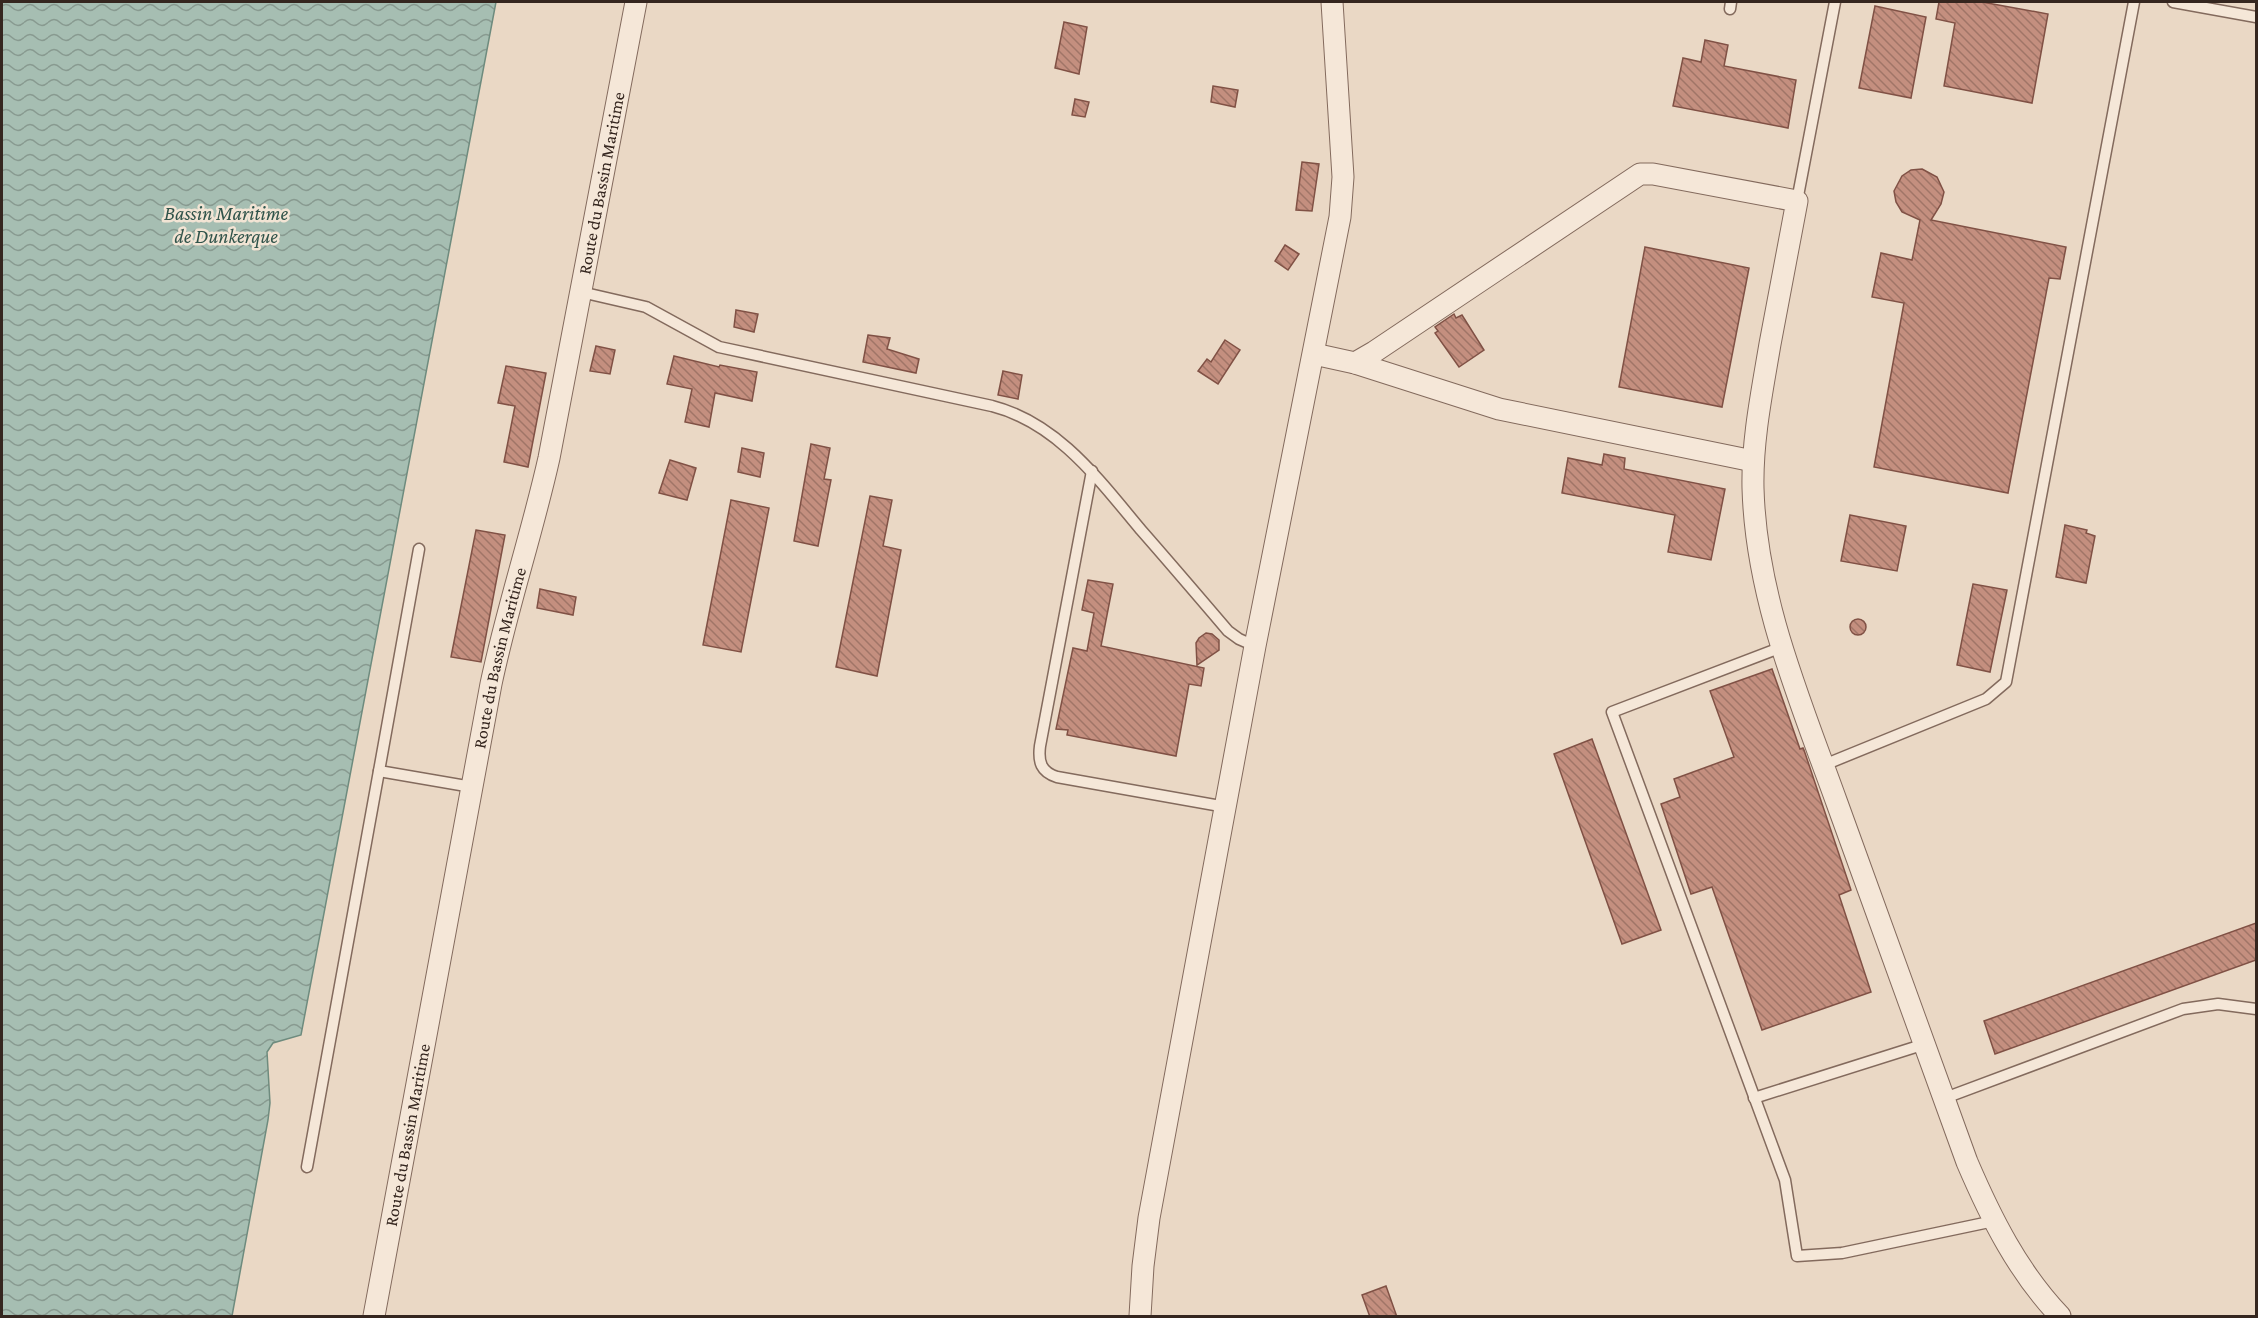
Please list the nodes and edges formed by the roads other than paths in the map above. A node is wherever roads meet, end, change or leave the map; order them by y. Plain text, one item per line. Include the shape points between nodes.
1 (636, 2) edge
2 (1332, 2) edge
3 (1835, 2) edge
4 (2134, 2) edge
5 (2173, 2) edge
6 (2256, 17) edge
7 (1797, 201) junction
8 (580, 292) junction
9 (1314, 354) junction
10 (1355, 363) junction
11 (1754, 461) junction
12 (1092, 471) junction
13 (419, 549) dead end
14 (1256, 646) junction
15 (1782, 647) junction
16 (1824, 765) junction
17 (379, 771) junction
18 (472, 787) junction
19 (1226, 807) junction
20 (2256, 1009) edge
21 (1925, 1044) junction
22 (1754, 1098) junction
23 (1945, 1098) junction
24 (307, 1167) dead end
25 (1994, 1221) junction
26 (374, 1317) edge
27 (1140, 1317) edge
28 (2060, 1317) edge

1 - 8 street, Route du Bassin Maritime
2 - 9 street via 1343,190
3 - 7 lane
4 - 16 lane via 2006,682 1986,699
5 - 6 lane
7 - 10 street via 1640,174
7 - 11 street via 1759,408
8 - 12 lane via 646,307 719,347 1002,408 1040,427
8 - 18 street, Route du Bassin Maritime via 544,479 500,645
9 - 10 street
9 - 14 street
10 - 11 street via 1499,409
11 - 15 street via 1761,566
12 - 14 lane via 1228,631
12 - 19 lane via 1040,746 1040,764 1045,772 1057,777
13 - 17 lane
14 - 19 street
15 - 16 street
15 - 22 lane via 1612,712
16 - 21 street
17 - 18 lane
17 - 24 lane
18 - 26 street, Route du Bassin Maritime
19 - 27 street via 1146,1235
20 - 23 lane via 2218,1004 2183,1009
21 - 22 lane
21 - 23 street
22 - 25 lane via 1785,1180 1797,1256 1842,1253
23 - 25 street via 1967,1162
25 - 28 street via 2031,1282

